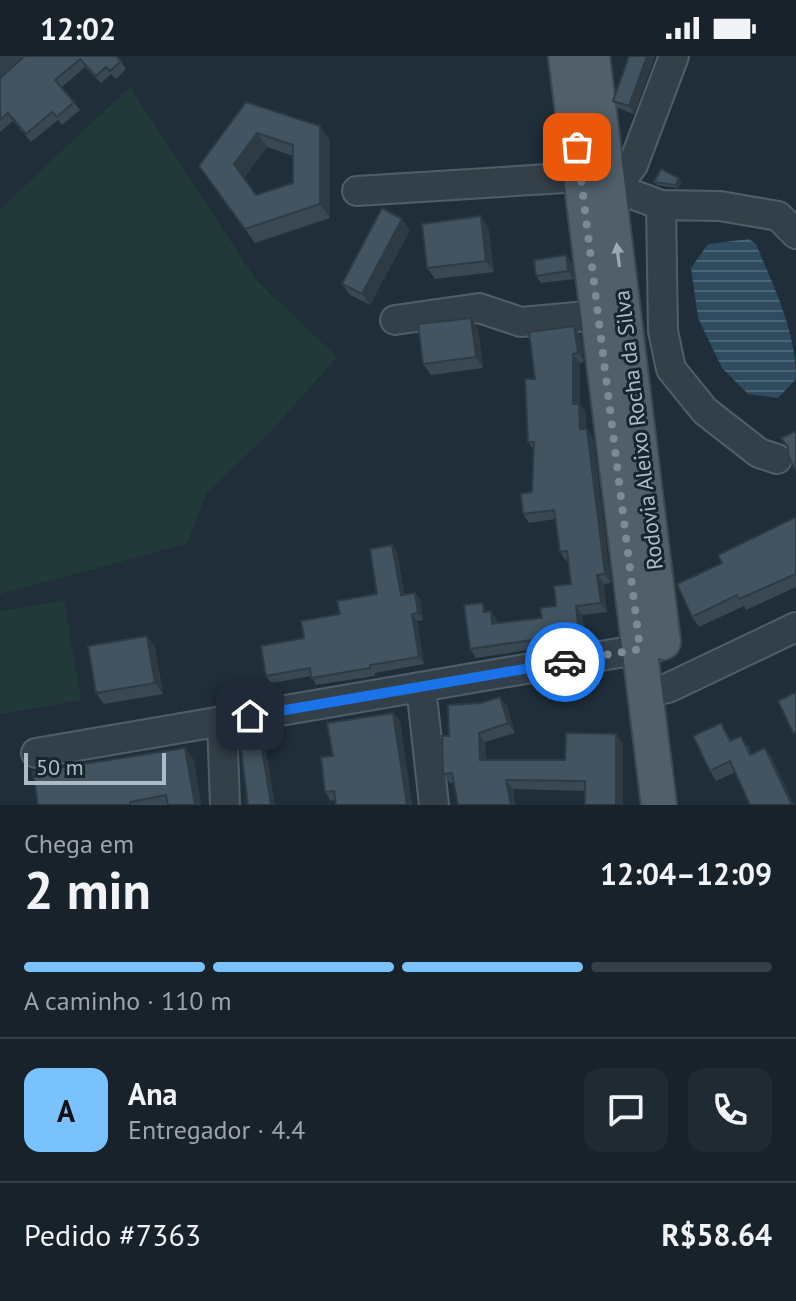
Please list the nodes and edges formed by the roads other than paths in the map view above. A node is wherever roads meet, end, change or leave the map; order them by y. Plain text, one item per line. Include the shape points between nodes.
1 (8, 56) edge
2 (566, 56) edge
3 (592, 56) edge
4 (674, 56) edge
5 (0, 63) edge
6 (592, 186) junction
7 (357, 191) dead end
8 (661, 205) junction
9 (796, 234) edge
10 (598, 315) junction
11 (395, 320) dead end
12 (777, 459) dead end
13 (796, 627) edge
14 (652, 648) junction
15 (421, 687) junction
16 (657, 691) junction
17 (222, 721) junction
18 (36, 753) dead end
19 (225, 805) edge
20 (434, 805) edge
21 (659, 805) edge
22 (682, 805) edge

1 - 5 street
2 - 6 main road, Rodovia Aleixo Rocha da Silva
3 - 6 main road, Rodovia Aleixo Rocha da Silva
4 - 6 street via 633,165 623,178
6 - 7 street
6 - 8 street
6 - 10 main road, Rodovia Aleixo Rocha da Silva
14 -> 6 main road, Rodovia Aleixo Rocha da Silva
8 - 9 street via 720,206 778,216
8 - 12 street via 663,331 671,369 705,411 759,453
10 - 11 street via 521,322 479,308
10 - 14 main road, Rodovia Aleixo Rocha da Silva
13 - 16 street
14 - 15 street
14 - 16 main road, Rodovia Aleixo Rocha da Silva
15 - 17 street
15 - 20 street
16 - 21 main road, Rodovia Aleixo Rocha da Silva
16 - 22 main road, Rodovia Aleixo Rocha da Silva
17 - 18 street
17 - 19 street

